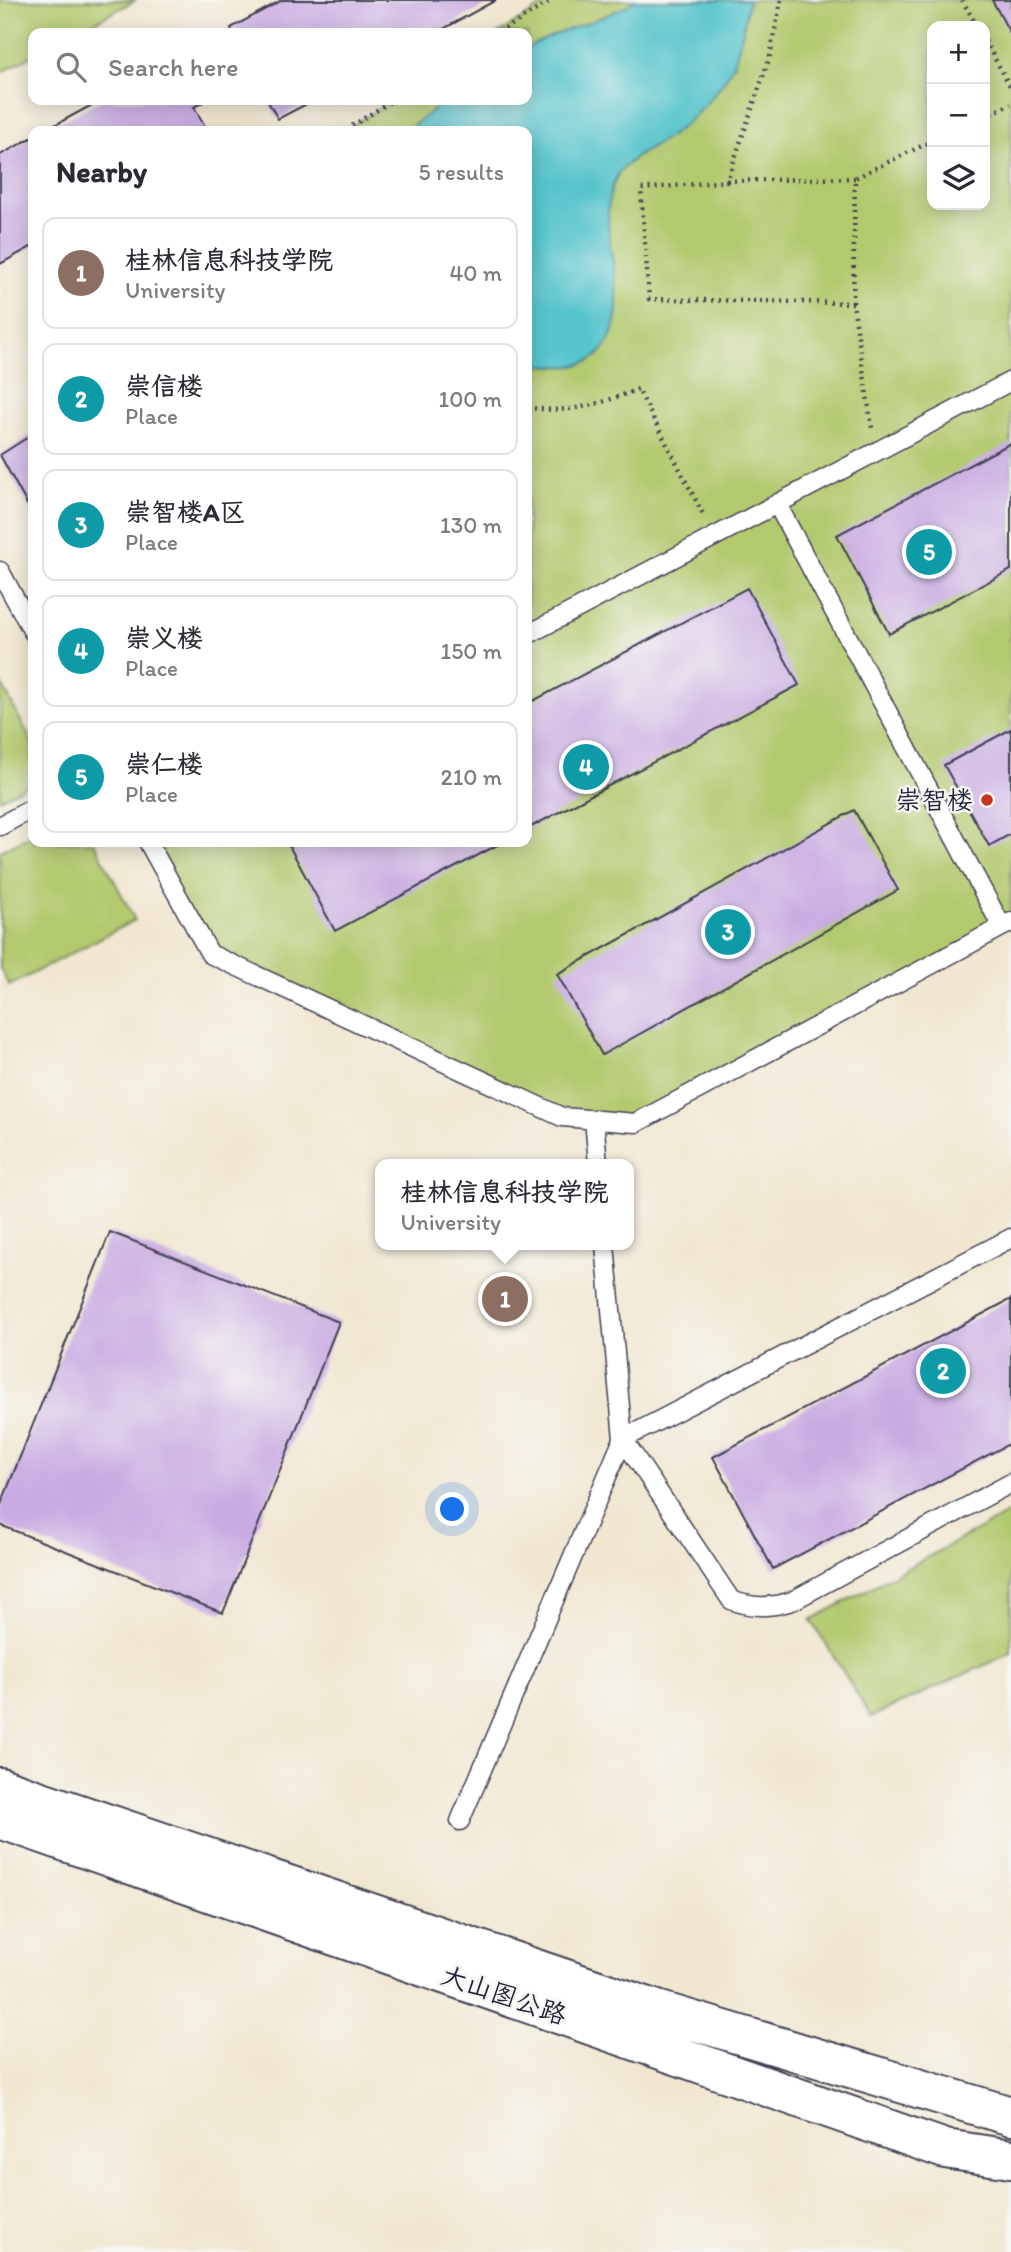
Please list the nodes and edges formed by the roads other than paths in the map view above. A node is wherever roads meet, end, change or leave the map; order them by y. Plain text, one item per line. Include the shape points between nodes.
1 (1011, 381) edge
2 (777, 504) junction
3 (0, 571) edge
4 (28, 623) edge
5 (532, 632) edge
6 (28, 811) edge
7 (0, 826) edge
8 (151, 847) edge
9 (1007, 924) edge
10 (594, 1119) junction
11 (598, 1159) edge
12 (1011, 1238) edge
13 (605, 1250) edge
14 (623, 1439) junction
15 (1011, 1483) edge
16 (0, 1787) edge
17 (0, 1819) edge
18 (460, 1821) dead end
19 (1011, 2116) edge
20 (1011, 2159) edge

1 - 2 lane
2 - 5 lane
2 - 9 lane
3 - 4 lane
6 - 7 lane
8 - 10 lane via 210,954 542,1109
9 - 10 lane via 636,1122
10 - 11 lane
12 - 14 lane
13 - 14 lane
14 - 15 lane via 731,1600 753,1607 792,1601
14 - 18 lane
16 - 19 main road, 大山图公路 via 657,2010
17 - 20 main road, 大山图公路 via 945,2149

